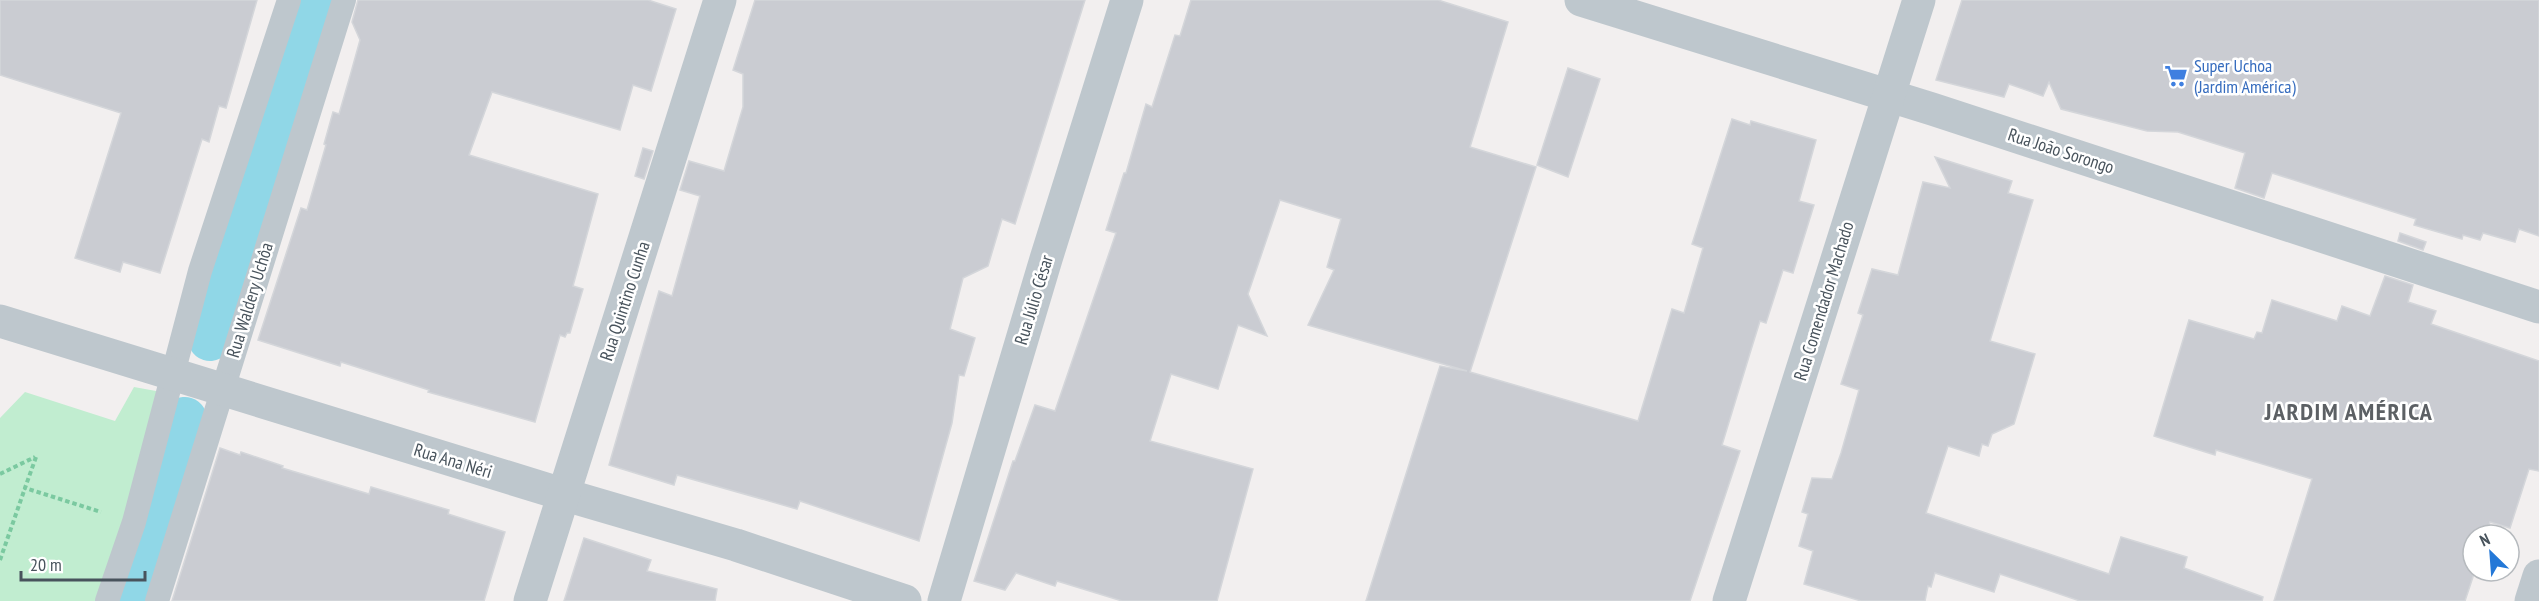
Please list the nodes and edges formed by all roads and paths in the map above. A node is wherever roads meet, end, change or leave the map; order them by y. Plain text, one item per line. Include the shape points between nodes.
1 (289, 0) edge
2 (344, 0) edge
3 (720, 0) edge
4 (1127, 0) edge
5 (1581, 0) edge
6 (1919, 0) edge
7 (1889, 95) junction
8 (2539, 307) edge
9 (0, 321) edge
10 (173, 373) junction
11 (223, 390) junction
12 (0, 474) edge
13 (24, 488) junction
14 (562, 494) junction
15 (134, 522) junction
16 (0, 560) edge
17 (2539, 576) edge
18 (107, 601) edge
19 (157, 601) edge
20 (530, 601) edge
21 (905, 601) edge
22 (944, 601) edge
23 (1729, 601) edge
24 (2531, 601) edge

1 - 10 lane via 200,271
2 - 11 lane, Rua Waldery Uchôa
3 - 14 street, Rua Quintino Cunha
4 - 22 street, Rua Júlio César
5 - 7 street, Rua João Sorongo
6 - 7 street, Rua Comendador Machado
7 - 8 street, Rua João Sorongo
7 - 23 street, Rua Comendador Machado
9 - 10 street, Rua Ana Néri
10 - 11 street, Rua Ana Néri
10 - 15 lane
11 - 14 street, Rua Ana Néri
11 - 19 lane, Rua Waldery Uchôa
12 - 13 path via 36,457
13 - 15 path
13 - 16 path
14 - 20 street, Rua Quintino Cunha
14 - 21 street, Rua Ana Néri via 736,545
15 - 18 lane
17 - 24 street

